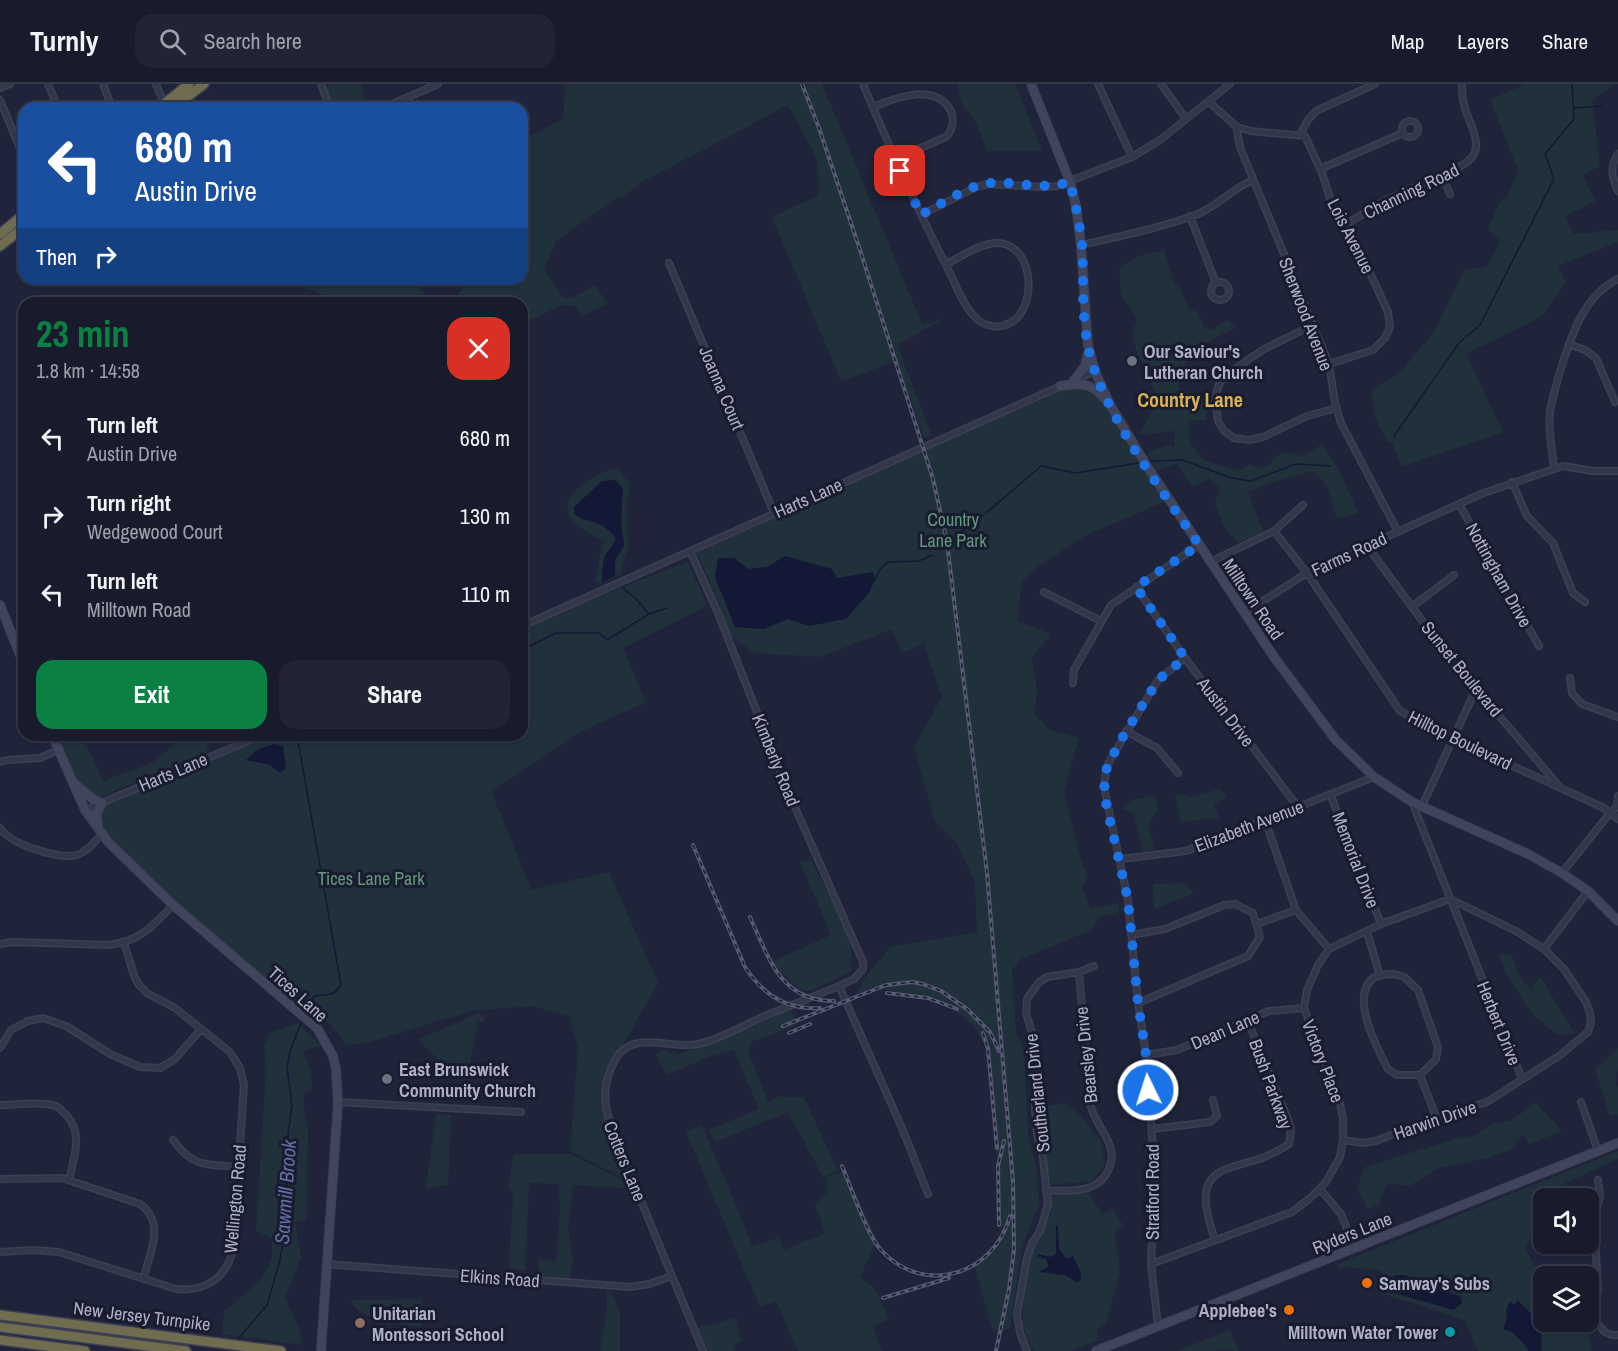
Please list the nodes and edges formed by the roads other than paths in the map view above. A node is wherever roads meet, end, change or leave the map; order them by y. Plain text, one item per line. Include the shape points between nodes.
1 (10, 84) edge
2 (48, 84) edge
3 (103, 84) edge
4 (156, 84) edge
5 (189, 84) edge
6 (204, 84) edge
7 (321, 84) edge
8 (438, 84) edge
9 (863, 84) edge
10 (1030, 84) edge
11 (1098, 84) edge
12 (1161, 84) edge
13 (1230, 84) edge
14 (1375, 84) edge
15 (1462, 84) edge
16 (928, 87) dead end
17 (0, 88) edge
18 (935, 89) dead end
19 (0, 100) edge
20 (56, 102) edge
21 (110, 102) edge
22 (163, 102) edge
23 (170, 102) edge
24 (173, 102) edge
25 (328, 102) edge
26 (397, 102) edge
27 (1209, 102) junction
28 (873, 107) junction
29 (1186, 119) junction
30 (1236, 126) junction
31 (1403, 133) dead end
32 (1300, 135) junction
33 (18, 144) edge
34 (1618, 154) edge
35 (1132, 157) junction
36 (895, 159) junction
37 (1320, 169) junction
38 (1442, 175) junction
39 (1253, 180) junction
40 (1070, 182) junction
41 (1618, 191) edge
42 (1450, 194) dead end
43 (921, 215) junction
44 (1190, 216) junction
45 (18, 219) edge
46 (1345, 225) junction
47 (18, 232) edge
48 (0, 233) edge
49 (18, 239) edge
50 (1082, 245) junction
51 (0, 247) edge
52 (669, 263) dead end
53 (946, 264) junction
54 (1618, 279) edge
55 (1216, 283) dead end
56 (1313, 325) junction
57 (1569, 344) junction
58 (1088, 346) junction
59 (1329, 364) junction
60 (1095, 371) junction
61 (1074, 380) junction
62 (1060, 386) junction
63 (1615, 402) dead end
64 (1109, 404) junction
65 (1337, 408) junction
66 (1554, 467) junction
67 (1618, 471) edge
68 (1512, 482) junction
69 (1459, 504) junction
70 (1303, 505) dead end
71 (774, 513) junction
72 (1274, 531) junction
73 (1398, 532) junction
74 (1199, 545) junction
75 (1367, 546) junction
76 (690, 551) junction
77 (1210, 562) junction
78 (1307, 573) junction
79 (1454, 575) dead end
80 (1136, 587) junction
81 (1044, 592) dead end
82 (1585, 603) dead end
83 (0, 605) edge
84 (1413, 606) junction
85 (1244, 613) junction
86 (1101, 621) junction
87 (528, 623) edge
88 (4, 625) edge
89 (1539, 646) dead end
90 (18, 653) edge
91 (1185, 658) junction
92 (1570, 678) dead end
93 (1073, 683) dead end
94 (1476, 689) junction
95 (1618, 717) edge
96 (1126, 731) junction
97 (1454, 738) junction
98 (54, 741) edge
99 (248, 741) edge
100 (58, 750) junction
101 (0, 762) edge
102 (1540, 763) junction
103 (1178, 773) dead end
104 (1531, 774) junction
105 (1374, 777) junction
106 (71, 780) junction
107 (1561, 788) junction
108 (1331, 796) junction
109 (1618, 796) edge
110 (102, 802) junction
111 (1412, 802) junction
112 (1422, 806) junction
113 (1618, 806) edge
114 (1298, 807) junction
115 (85, 810) junction
116 (1610, 813) junction
117 (1618, 819) edge
118 (1265, 820) junction
119 (0, 828) edge
120 (100, 832) junction
121 (1120, 859) junction
122 (1562, 873) junction
123 (1588, 891) junction
124 (1450, 899) junction
125 (173, 905) junction
126 (1296, 910) junction
127 (1618, 921) edge
128 (1257, 924) junction
129 (1381, 924) junction
130 (1367, 932) junction
131 (1131, 935) junction
132 (124, 943) junction
133 (0, 944) edge
134 (1329, 949) junction
135 (1544, 949) junction
136 (1094, 966) dead end
137 (863, 969) joint
138 (1078, 972) junction
139 (1380, 976) junction
140 (839, 986) junction
141 (1138, 1003) junction
142 (1304, 1008) junction
143 (1247, 1019) junction
144 (201, 1029) junction
145 (0, 1048) edge
146 (1146, 1055) junction
147 (1420, 1075) junction
148 (1522, 1079) junction
149 (1213, 1100) dead end
150 (338, 1102) junction
151 (1581, 1102) dead end
152 (0, 1105) edge
153 (521, 1112) dead end
154 (1436, 1117) junction
155 (1152, 1129) junction
156 (172, 1140) dead end
157 (1343, 1140) junction
158 (1618, 1143) edge
159 (1598, 1151) junction
160 (238, 1167) junction
161 (0, 1179) edge
162 (69, 1179) junction
163 (1598, 1180) dead end
164 (1599, 1188) edge
165 (1320, 1189) junction
166 (1046, 1191) junction
167 (928, 1194) dead end
168 (1215, 1240) junction
169 (1355, 1248) junction
170 (0, 1252) edge
171 (1595, 1254) edge
172 (326, 1264) junction
173 (1152, 1264) junction
174 (672, 1276) junction
175 (143, 1278) junction
176 (0, 1315) edge
177 (1158, 1326) junction
178 (0, 1327) edge
179 (1618, 1335) edge
180 (0, 1340) edge
181 (85, 1351) edge
182 (186, 1351) edge
183 (281, 1351) edge
184 (321, 1351) edge
185 (703, 1351) edge
186 (1027, 1351) edge
187 (1096, 1351) edge

1 - 17 street
2 - 20 street
3 - 21 street
4 - 22 street
5 - 23 highway
6 - 24 highway
7 - 25 street
8 - 26 street
9 - 28 street
10 - 40 street, Milltown Road
11 - 35 street
12 - 29 street
13 - 27 street
14 - 32 street via 1316,111
15 - 38 street, Channing Road via 1476,146 1466,164
16 - 28 street
18 - 36 street via 945,98 951,112 950,133
19 - 33 street
27 - 29 street
27 - 30 street
28 - 36 street
29 - 35 street
30 - 32 street
30 - 39 street, Sherwood Avenue
31 - 37 street
32 - 37 street, Lois Avenue via 1305,136
34 - 41 street via 1611,168
35 - 40 street
36 - 43 street
37 - 46 street, Lois Avenue via 1333,207
38 - 42 street
38 - 46 street, Channing Road via 1370,208
39 - 44 street via 1240,185 1221,202
39 - 56 street, Sherwood Avenue
40 - 43 street via 1042,188 988,183
40 - 50 street, Milltown Road
43 - 53 street
44 - 50 street
44 - 55 street
45 - 48 highway
46 - 59 street, Lois Avenue via 1388,312 1390,327 1372,350
47 - 51 highway
49 - 51 highway
50 - 58 street, Milltown Road
52 - 71 street, Joanna Court
53 - 53 street via 985,245 1001,243 1014,249 1023,258 1027,272 1027,302 1022,314 997,327 978,320
54 - 57 street via 1604,286 1593,299
56 - 59 street, Sherwood Avenue
56 - 65 street via 1226,375 1215,398 1218,421 1234,438 1249,440
57 - 63 street via 1596,358
57 - 66 street via 1550,410
58 - 60 street, Milltown Road
58 - 61 street via 1088,362
59 - 65 street, Sherwood Avenue
60 - 61 street, Harts Lane
60 - 64 street, Milltown Road
61 - 62 street, Harts Lane
62 - 64 street via 1089,385
62 - 71 street, Harts Lane
64 - 74 street, Milltown Road
65 - 73 street, Sherwood Avenue via 1341,423
66 - 67 street
66 - 68 street, Farms Road
68 - 69 street, Farms Road
68 - 82 street via 1527,516 1553,543 1573,593
69 - 73 street, Farms Road
69 - 89 street, Nottingham Drive
70 - 72 street
71 - 76 street, Harts Lane
72 - 77 street
72 - 78 street, Hilltop Boulevard
73 - 75 street, Farms Road
74 - 77 street, Milltown Road
74 - 80 street
75 - 78 street, Farms Road
75 - 84 street, Sunset Boulevard
76 - 87 street, Harts Lane
76 - 137 street, Kimberly Road via 788,791 861,954
77 - 85 street, Milltown Road
78 - 85 street, Farms Road
78 - 97 street, Hilltop Boulevard via 1400,711
79 - 84 street
80 - 86 street via 1111,605
80 - 91 street, Austin Drive
81 - 86 street
83 - 88 street
84 - 94 street, Sunset Boulevard
85 - 105 street, Milltown Road via 1321,723
86 - 93 street via 1074,670
88 - 90 street
91 - 96 street, Stratford Road via 1158,680
91 - 114 street, Austin Drive
92 - 95 street via 1572,693 1582,704
94 - 97 street
94 - 102 street, Sunset Boulevard
96 - 103 street via 1157,748
96 - 121 street, Stratford Road via 1106,770 1104,787
97 - 104 street, Hilltop Boulevard
97 - 112 street
98 - 100 street, Tices Lane
99 - 110 street, Harts Lane
100 - 101 street via 40,758
100 - 106 street, Tices Lane
102 - 104 street
102 - 107 street, Sunset Boulevard
104 - 107 street, Hilltop Boulevard
105 - 108 street, Elizabeth Avenue
105 - 111 street, Milltown Road
106 - 110 street via 93,800
106 - 115 street, Tices Lane
107 - 116 street, Hilltop Boulevard
108 - 114 street, Elizabeth Avenue
108 - 129 street, Memorial Drive
109 - 113 street
110 - 115 street, Harts Lane
110 - 120 street via 96,814
111 - 112 street, Milltown Road
111 - 124 street, Herbert Drive
112 - 122 street, Milltown Road
113 - 116 street
114 - 118 street, Elizabeth Avenue
115 - 120 street, Tices Lane
116 - 117 street, Hilltop Boulevard
116 - 122 street
118 - 121 street, Elizabeth Avenue via 1186,851
118 - 126 street
119 - 120 street via 16,843 61,856 78,855 93,844
120 - 125 street, Tices Lane
121 - 131 street, Stratford Road
122 - 123 street, Milltown Road
123 - 127 street, Milltown Road
123 - 135 street
124 - 129 street
124 - 135 street, Herbert Drive
124 - 148 street, Herbert Drive
125 - 132 street via 145,933
125 - 150 street, Tices Lane via 317,1028 333,1056
126 - 128 street
126 - 134 street
128 - 131 street via 1253,913 1235,904 1165,929
128 - 141 street via 1260,937 1248,956
129 - 130 street
130 - 134 street
130 - 139 street
131 - 141 street, Stratford Road
132 - 133 street
132 - 144 street, Wellington Road via 140,986
134 - 142 street, Victory Place via 1307,990
135 - 148 street, Herbert Drive via 1564,969 1586,1002 1591,1023 1588,1032 1573,1045
136 - 138 street, Southerland Drive
137 - 140 street, Cotters Lane
138 - 166 street, Southerland Drive via 1039,982 1027,999 1026,1013 1034,1039 1035,1109
138 - 166 street, Bearsley Drive via 1092,1114 1112,1156 1104,1179 1094,1186
139 - 147 street via 1401,975 1421,996 1438,1047 1436,1059
139 - 147 street via 1364,992 1365,1014 1388,1069 1397,1075
140 - 167 street
140 - 174 street, Cotters Lane via 698,1044 633,1044 618,1055 606,1084 606,1113
141 - 146 street, Stratford Road
142 - 143 street, Dean Lane via 1269,1011
142 - 157 street, Victory Place via 1339,1099
143 - 146 street, Dean Lane via 1177,1050
143 - 168 street, Bush Parkway via 1287,1117 1291,1130 1289,1144 1218,1171 1209,1182 1205,1201
144 - 145 street via 175,1059 160,1068 140,1067 112,1055 66,1026 43,1018 12,1030
144 - 160 street, Wellington Road via 230,1052 240,1068 244,1085
146 - 155 street, Stratford Road
147 - 154 street
148 - 154 street, Harwin Drive via 1487,1102
149 - 155 street via 1217,1116 1210,1122
150 - 153 street
150 - 172 street, Tices Lane
151 - 159 street
152 - 162 street via 59,1107 71,1120 76,1134
154 - 157 street, Harwin Drive via 1376,1141
155 - 173 street, Stratford Road
156 - 160 street via 196,1162
157 - 165 street, Victory Place via 1334,1170
158 - 159 street, Ryders Lane
159 - 169 street, Ryders Lane
160 - 175 street, Wellington Road via 233,1249 221,1276 205,1286 186,1290
161 - 162 street
162 - 175 street via 134,1200 149,1212 155,1235
163 - 164 street
165 - 168 street, Victory Place via 1292,1212
165 - 169 street via 1341,1214
166 - 186 street, Southerland Drive via 1045,1218 1027,1258 1017,1314
168 - 173 street, Victory Place
169 - 177 street, Ryders Lane
170 - 175 street, Wellington Road via 59,1252
171 - 179 street via 1598,1290 1593,1315 1605,1332
172 - 174 street, Elkins Road via 630,1287
172 - 184 street, Tices Lane
173 - 177 street, Stratford Road
174 - 185 street, Cotters Lane
176 - 183 highway, New Jersey Turnpike
177 - 187 street, Ryders Lane
178 - 182 highway, New Jersey Turnpike
180 - 181 highway

